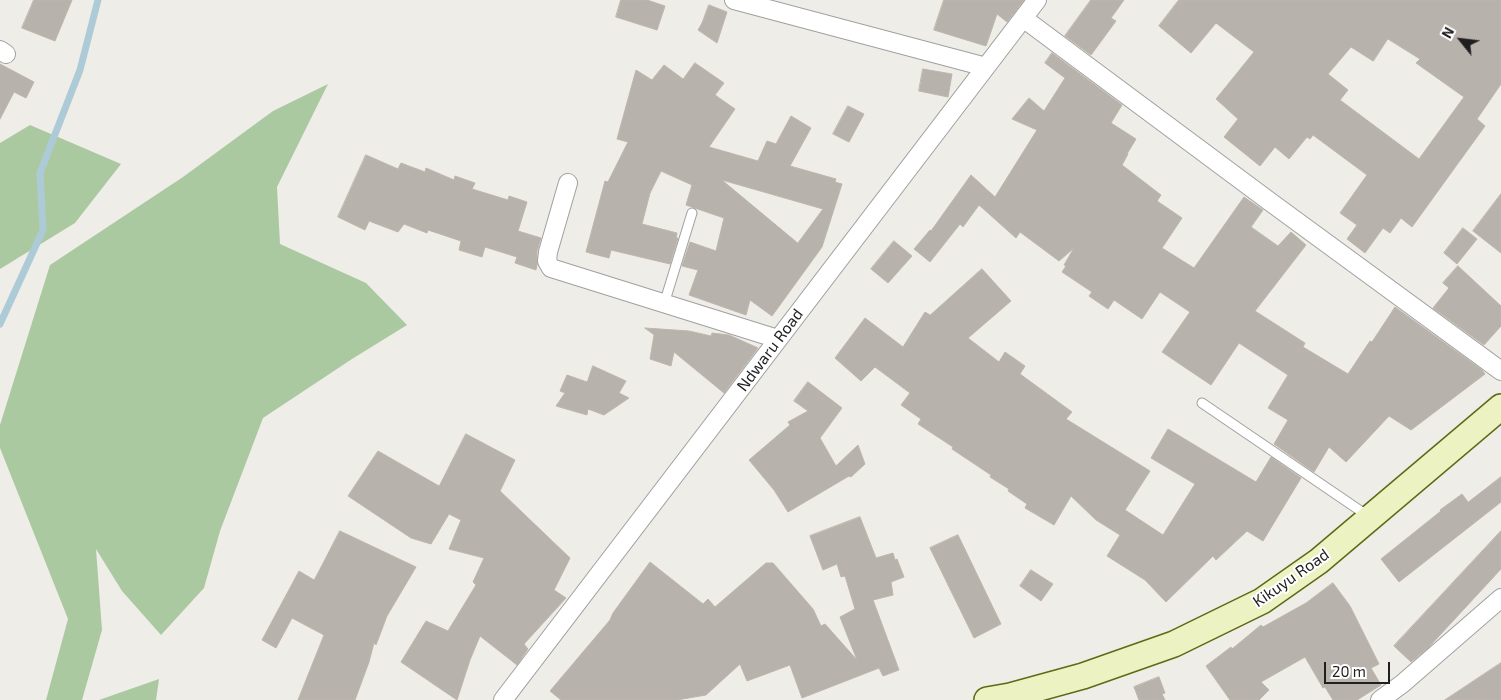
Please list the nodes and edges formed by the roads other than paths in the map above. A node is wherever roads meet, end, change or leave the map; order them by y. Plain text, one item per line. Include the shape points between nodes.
1 (734, 0) edge
2 (1037, 0) edge
3 (1023, 18) junction
4 (986, 67) junction
5 (568, 183) dead end
6 (692, 214) dead end
7 (664, 304) junction
8 (778, 340) junction
9 (1501, 371) edge
10 (1202, 403) dead end
11 (1501, 408) edge
12 (1370, 517) junction
13 (1501, 598) edge
14 (503, 700) edge
15 (986, 700) edge
16 (1380, 700) edge

1 - 4 street
2 - 3 street, Ndwaru Road
3 - 4 street, Ndwaru Road
3 - 9 street
4 - 8 street, Ndwaru Road
5 - 7 street via 548,252 547,261 551,268
6 - 7 lane
7 - 8 street
8 - 14 street, Ndwaru Road
10 - 12 lane
11 - 12 main road, Kikuyu Road
12 - 15 main road, Kikuyu Road via 1320,560 1262,601 1174,644 1083,676
13 - 16 street

